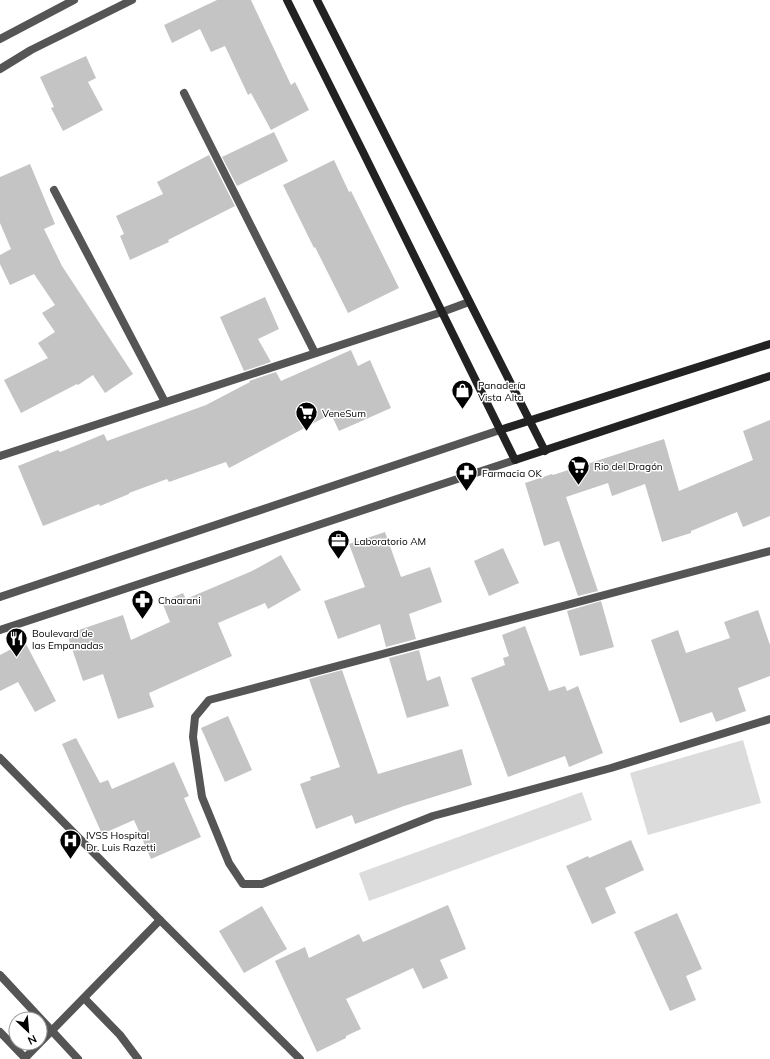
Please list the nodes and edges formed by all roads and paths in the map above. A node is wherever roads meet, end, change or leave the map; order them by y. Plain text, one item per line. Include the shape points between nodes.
1 (74, 0) edge
2 (132, 0) edge
3 (287, 0) edge
4 (317, 0) edge
5 (0, 39) edge
6 (0, 69) edge
7 (184, 93) dead end
8 (54, 190) dead end
9 (469, 302) junction
10 (442, 312) junction
11 (770, 344) edge
12 (315, 353) junction
13 (770, 376) edge
14 (165, 402) junction
15 (529, 421) junction
16 (500, 430) junction
17 (545, 450) junction
18 (0, 456) edge
19 (515, 460) junction
20 (770, 551) edge
21 (0, 597) edge
22 (0, 630) edge
23 (770, 719) edge
24 (0, 758) edge
25 (160, 920) junction
26 (0, 975) edge
27 (84, 998) junction
28 (52, 1031) junction
29 (0, 1032) edge
30 (26, 1059) edge
31 (78, 1059) edge
32 (138, 1059) edge
33 (300, 1059) edge

1 - 5 street
2 - 6 street via 31,50
3 - 10 main road
4 - 9 main road
7 - 12 street
8 - 14 street
9 - 10 street
9 - 15 main road
10 - 12 street
10 - 16 main road
11 - 15 main road
12 - 14 street
13 - 17 main road
14 - 18 street
15 - 16 main road
15 - 17 main road
16 - 19 main road
16 - 21 street
17 - 19 main road
19 - 22 street
20 - 23 street via 209,700 195,717 193,737 202,798 229,863 242,884 262,884 433,816 611,768
24 - 25 street
25 - 27 street
25 - 33 street
26 - 28 street
27 - 28 street
27 - 32 street via 120,1035
28 - 30 street
28 - 31 street
29 - 30 street

